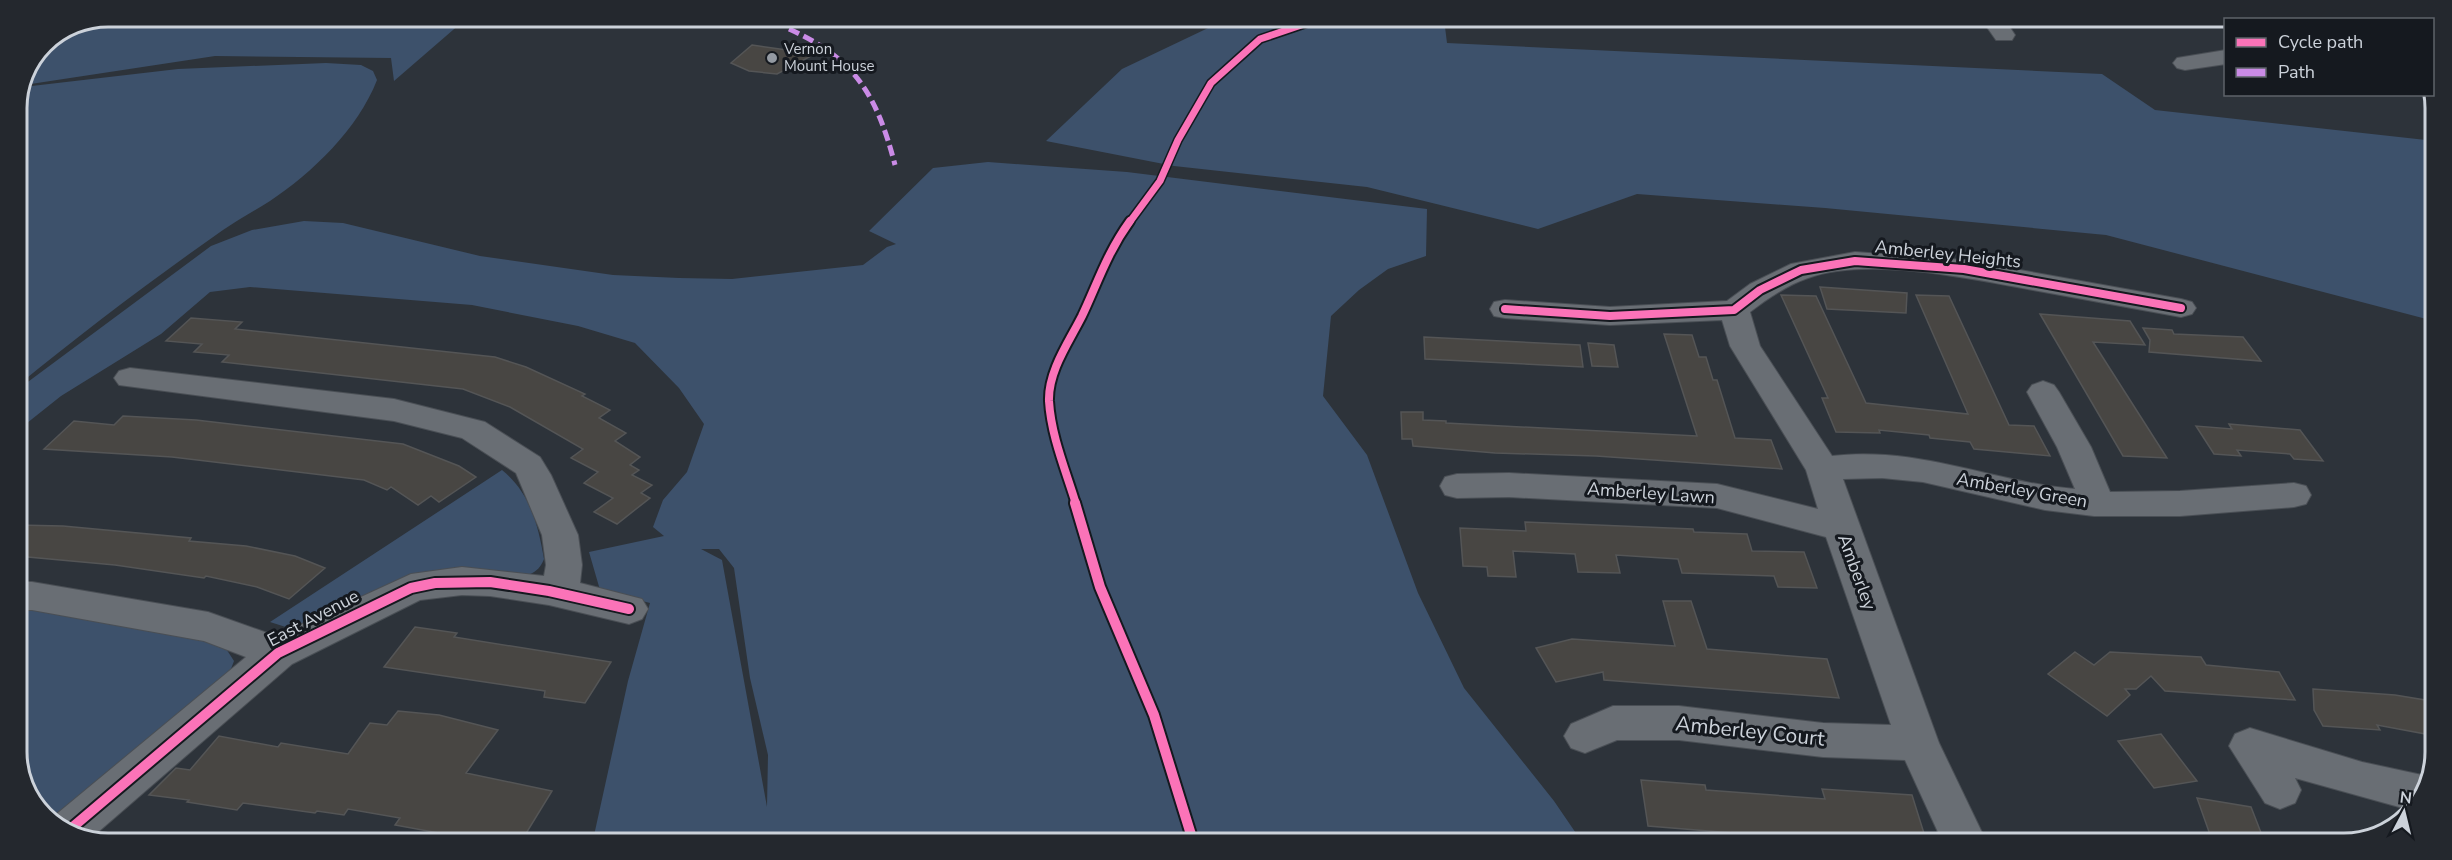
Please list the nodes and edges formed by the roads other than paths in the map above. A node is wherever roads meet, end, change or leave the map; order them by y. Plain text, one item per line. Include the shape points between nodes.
1 (2224, 57) edge
2 (2186, 63) dead end
3 (2181, 308) dead end
4 (1505, 309) dead end
5 (1734, 310) junction
6 (130, 378) dead end
7 (2043, 392) dead end
8 (1823, 469) junction
9 (1457, 486) dead end
10 (2294, 495) dead end
11 (2098, 503) junction
12 (1841, 528) junction
13 (560, 593) junction
14 (27, 596) edge
15 (630, 609) dead end
16 (278, 653) junction
17 (1585, 736) dead end
18 (1918, 743) junction
19 (2280, 790) dead end
20 (2414, 792) edge
21 (74, 826) edge
22 (1960, 833) edge

1 - 2 street
3 - 5 street, Amberley Heights via 1964,269 1855,261 1801,270 1760,290
4 - 5 street via 1610,315
5 - 8 street, Amberley via 1745,346
6 - 13 street via 394,410 470,428 528,465 539,484 562,543
7 - 11 street via 2074,447
8 - 11 street, Amberley Green via 1848,465 1909,470 1980,481 2025,494
8 - 12 street, Amberley
9 - 12 street, Amberley Lawn via 1717,496
10 - 11 street, Amberley Green via 2149,504
12 - 18 street, Amberley
13 - 15 street, East Avenue
13 - 16 street, East Avenue via 460,580 431,581
14 - 16 street via 208,627
16 - 21 street, East Avenue
17 - 18 street, Amberley Court via 1613,723 1679,723 1823,740
18 - 22 street, Amberley
19 - 20 street via 2250,746

